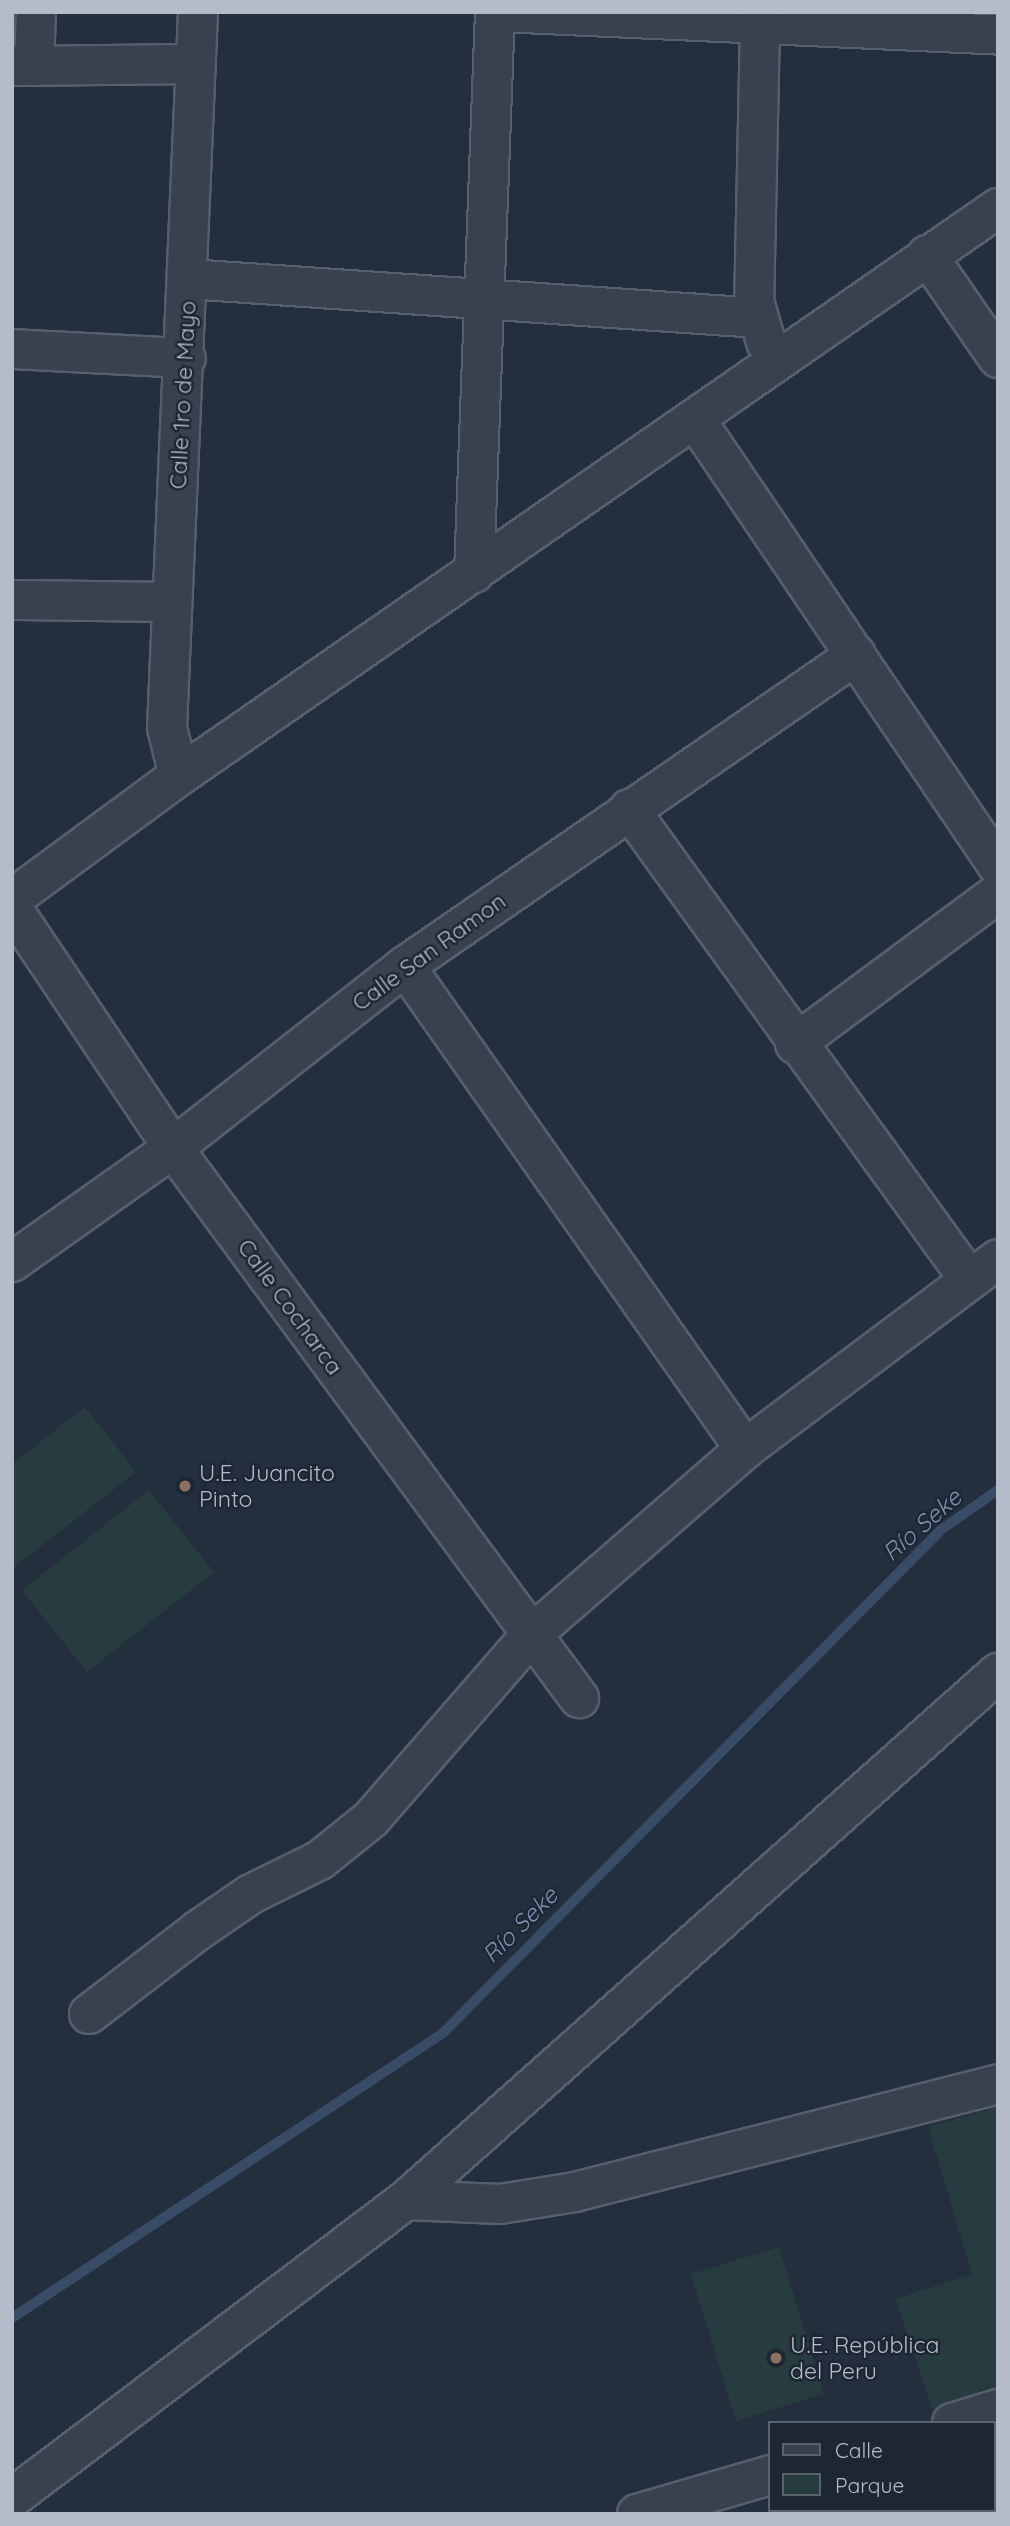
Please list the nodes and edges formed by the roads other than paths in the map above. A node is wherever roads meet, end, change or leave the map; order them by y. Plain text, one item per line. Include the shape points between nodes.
1 (36, 12) edge
2 (198, 12) edge
3 (498, 12) edge
4 (760, 24) junction
5 (998, 35) edge
6 (196, 64) junction
7 (23, 66) edge
8 (998, 208) edge
9 (927, 255) junction
10 (188, 279) junction
11 (485, 298) junction
12 (759, 318) junction
13 (12, 349) edge
14 (186, 358) junction
15 (998, 358) edge
16 (772, 364) junction
17 (695, 419) junction
18 (474, 573) junction
19 (12, 600) edge
20 (171, 602) junction
21 (856, 655) junction
22 (178, 776) junction
23 (629, 809) junction
24 (998, 866) edge
25 (998, 892) edge
26 (12, 899) edge
27 (12, 908) edge
28 (405, 966) junction
29 (795, 1044) junction
30 (173, 1148) junction
31 (12, 1262) edge
32 (984, 1269) edge
33 (745, 1449) junction
34 (530, 1636) junction
35 (998, 1673) edge
36 (579, 1698) dead end
37 (89, 2014) dead end
38 (998, 2084) edge
39 (406, 2200) junction
40 (998, 2409) edge
41 (959, 2421) edge
42 (768, 2476) edge
43 (12, 2498) edge
44 (637, 2514) edge

1 - 7 street
2 - 6 street, Calle 1ro de Mayo
3 - 4 street
3 - 11 street
4 - 5 street
4 - 12 street via 754,301
6 - 7 street
6 - 10 street, Calle 1ro de Mayo
8 - 9 street
9 - 15 street
9 - 16 street
10 - 11 street
10 - 14 street, Calle 1ro de Mayo
11 - 12 street
11 - 18 street
12 - 16 street
13 - 14 street
14 - 20 street, Calle 1ro de Mayo
16 - 17 street
17 - 18 street
17 - 21 street
18 - 22 street
19 - 20 street
20 - 22 street, Calle 1ro de Mayo via 167,728
21 - 23 street, Calle San Ramon
21 - 24 street
22 - 26 street
23 - 28 street, Calle San Ramon
23 - 29 street
25 - 29 street
27 - 30 street, Calle Cocharca
28 - 30 street, Calle San Ramon
28 - 33 street
29 - 32 street
30 - 31 street, Calle San Ramon
30 - 34 street, Calle Cocharca
32 - 33 street
33 - 34 street
34 - 36 street, Calle Cocharca
34 - 37 street via 371,1819 320,1860 251,1894 197,1931
35 - 39 street
38 - 39 street via 575,2192 500,2204
39 - 43 street
40 - 41 street
42 - 44 street

